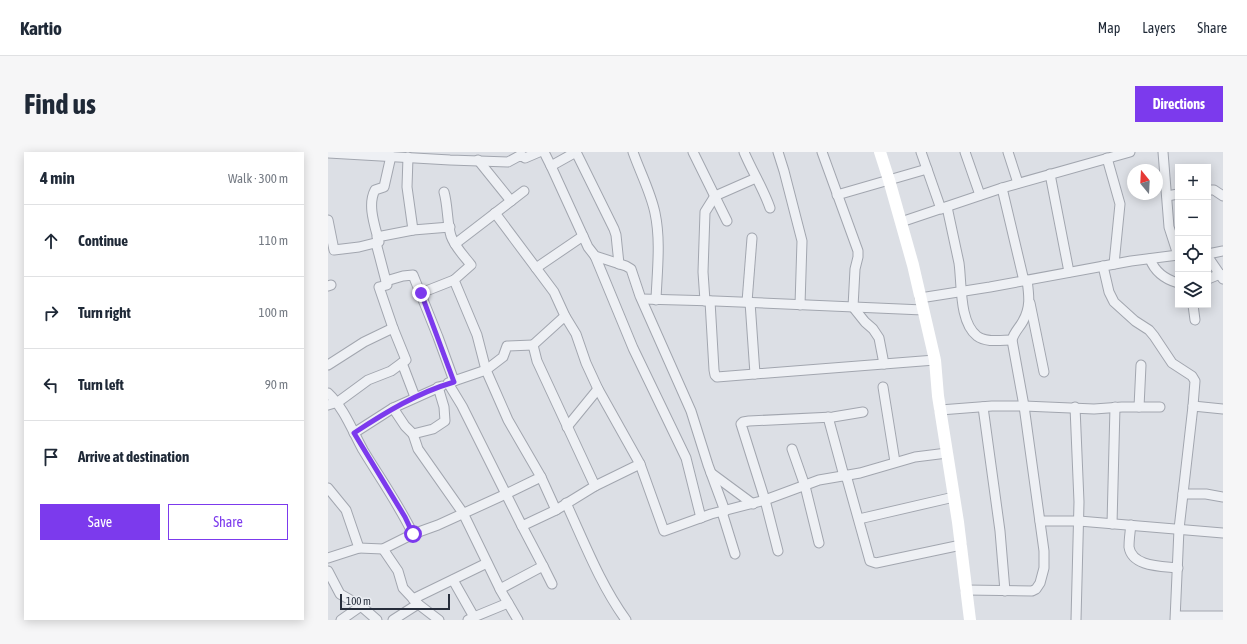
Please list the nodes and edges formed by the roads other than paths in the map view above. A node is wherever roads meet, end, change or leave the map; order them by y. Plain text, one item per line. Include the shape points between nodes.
1 (539, 152) edge
2 (544, 152) edge
3 (576, 152) edge
4 (633, 152) edge
5 (693, 152) edge
6 (744, 152) edge
7 (778, 152) edge
8 (822, 152) edge
9 (880, 152) edge
10 (921, 152) edge
11 (965, 152) edge
12 (1008, 152) edge
13 (1130, 152) edge
14 (1163, 152) edge
15 (328, 153) edge
16 (426, 155) edge
17 (391, 156) junction
18 (1102, 156) edge
19 (408, 157) junction
20 (478, 160) junction
21 (551, 166) junction
22 (927, 169) junction
23 (1050, 174) junction
24 (756, 178) junction
25 (889, 180) junction
26 (1018, 184) junction
27 (1002, 188) junction
28 (1211, 190) edge
29 (524, 191) dead end
30 (444, 192) dead end
31 (837, 195) junction
32 (980, 195) junction
33 (1175, 195) edge
34 (715, 196) junction
35 (1167, 196) junction
36 (1223, 196) edge
37 (511, 201) junction
38 (770, 208) dead end
39 (944, 208) junction
40 (495, 213) junction
41 (328, 220) edge
42 (727, 221) dead end
43 (901, 222) junction
44 (450, 227) junction
45 (413, 230) junction
46 (583, 236) junction
47 (752, 238) dead end
48 (377, 240) junction
49 (455, 244) junction
50 (1175, 246) edge
51 (1223, 251) edge
52 (1211, 253) edge
53 (1175, 255) edge
54 (595, 256) junction
55 (1150, 258) junction
56 (1211, 262) edge
57 (619, 264) junction
58 (1114, 264) junction
59 (1103, 266) junction
60 (536, 268) junction
61 (1069, 272) junction
62 (1221, 277) edge
63 (1211, 279) edge
64 (454, 280) junction
65 (1026, 280) junction
66 (386, 281) junction
67 (1175, 282) edge
68 (962, 291) junction
69 (421, 293) junction
70 (920, 298) junction
71 (642, 299) junction
72 (1030, 299) junction
73 (656, 300) junction
74 (708, 301) junction
75 (748, 302) junction
76 (800, 305) junction
77 (853, 307) junction
78 (1194, 308) edge
79 (923, 310) junction
80 (565, 316) junction
81 (1195, 320) dead end
82 (393, 328) junction
83 (1012, 340) junction
84 (533, 345) junction
85 (935, 360) junction
86 (402, 363) junction
87 (884, 364) junction
88 (328, 365) edge
89 (1141, 365) dead end
90 (486, 370) junction
91 (1044, 372) dead end
92 (754, 374) junction
93 (451, 382) junction
94 (438, 387) junction
95 (883, 387) dead end
96 (598, 389) junction
97 (328, 393) edge
98 (415, 397) junction
99 (338, 402) junction
100 (328, 405) edge
101 (1024, 406) junction
102 (1193, 406) junction
103 (983, 407) junction
104 (1075, 407) junction
105 (1115, 407) junction
106 (1139, 407) junction
107 (1160, 407) dead end
108 (393, 408) junction
109 (1223, 408) edge
110 (940, 410) junction
111 (863, 412) dead end
112 (828, 417) junction
113 (567, 427) junction
114 (354, 433) junction
115 (413, 434) junction
116 (792, 449) dead end
117 (947, 453) junction
118 (895, 462) junction
119 (640, 464) junction
120 (711, 473) junction
121 (845, 475) junction
122 (540, 477) junction
123 (595, 486) junction
124 (805, 486) junction
125 (328, 488) edge
126 (506, 494) junction
127 (1183, 494) junction
128 (1222, 494) edge
129 (954, 497) junction
130 (765, 500) junction
131 (566, 504) junction
132 (753, 504) junction
133 (556, 510) junction
134 (724, 511) junction
135 (463, 513) junction
136 (701, 518) junction
137 (858, 519) junction
138 (1040, 521) junction
139 (1079, 521) junction
140 (1112, 524) junction
141 (1131, 525) junction
142 (522, 526) junction
143 (1179, 529) junction
144 (1223, 533) edge
145 (413, 534) junction
146 (819, 542) dead end
147 (961, 545) junction
148 (359, 548) junction
149 (384, 549) junction
150 (778, 551) dead end
151 (735, 554) dead end
152 (328, 558) edge
153 (487, 563) junction
154 (543, 566) junction
155 (1178, 568) junction
156 (328, 571) edge
157 (453, 580) junction
158 (552, 584) dead end
159 (500, 588) junction
160 (966, 590) junction
161 (1005, 591) junction
162 (415, 602) junction
163 (508, 603) junction
164 (361, 606) junction
165 (1223, 616) edge
166 (471, 618) edge
167 (1175, 618) edge
168 (341, 620) edge
169 (376, 620) edge
170 (392, 620) edge
171 (439, 620) edge
172 (518, 620) edge
173 (626, 620) edge
174 (970, 620) edge
175 (1076, 620) edge

1 - 20 street via 525,158 521,155 508,162
2 - 21 street
3 - 21 street
3 - 57 street via 614,229
4 - 73 street via 655,213
5 - 34 street
6 - 24 street
7 - 76 street via 802,241
8 - 31 street
9 - 25 street
10 - 22 street
11 - 32 street
12 - 26 street
13 - 18 street
14 - 35 street
15 - 17 street
16 - 19 street
16 - 20 street
17 - 19 street
17 - 48 street via 384,187 375,190 372,196
18 - 23 street
18 - 58 street via 1120,204
19 - 45 street via 407,187
20 - 37 street
21 - 46 street
22 - 25 street
22 - 39 street
23 - 26 street
23 - 61 street
24 - 34 street
24 - 38 street
25 - 31 street
25 - 43 street
26 - 27 street
27 - 32 street
27 - 65 street
28 - 36 street
29 - 37 street
30 - 44 street
31 - 77 street via 858,251
32 - 39 street
33 - 35 street
34 - 42 street
34 - 74 street via 705,212 703,272
35 - 50 street via 1169,227
37 - 40 street
39 - 43 street
39 - 68 street via 957,252
40 - 49 street
40 - 60 street
41 - 48 street via 334,250 359,247
43 - 70 street
44 - 45 street
44 - 49 street
45 - 48 street
46 - 54 street
46 - 60 street
47 - 75 street
48 - 66 street
49 - 64 street via 471,265
51 - 52 street
53 - 55 street
54 - 57 street
54 - 136 street via 633,348 686,458
55 - 58 street
55 - 67 street via 1154,269
56 - 62 street
57 - 71 street via 631,269
58 - 59 street
59 - 61 street
59 - 102 street via 1114,302 1149,330 1172,363 1192,376 1195,381
60 - 80 street via 554,292
61 - 65 street
62 - 63 street
64 - 69 street
64 - 90 street via 477,335
65 - 68 street
65 - 72 street
66 - 69 street via 413,275
66 - 82 street via 387,285 379,287
68 - 70 street
68 - 83 street via 964,312 972,332 990,341
69 - 93 street
70 - 79 street
71 - 73 street
71 - 120 street via 691,411
72 - 83 street via 1024,319 1013,334
72 - 91 street
73 - 74 street
74 - 75 street
74 - 92 street via 715,375 720,378
75 - 76 street
75 - 92 street
76 - 77 street
77 - 79 street
77 - 87 street via 878,338
78 - 81 street
79 - 85 street
80 - 84 street
80 - 96 street via 576,334
82 - 86 street via 406,360
82 - 88 street via 364,342
83 - 101 street
84 - 90 street via 507,346 503,357
84 - 113 street via 537,361
85 - 87 street
85 - 110 street
86 - 98 street
86 - 99 street via 391,371 368,380
87 - 92 street
89 - 106 street
90 - 93 street
90 - 122 street via 508,420
93 - 94 street
93 - 126 street
94 - 98 street
94 - 115 street via 445,421 433,429
95 - 118 street
96 - 113 street
96 - 119 street
97 - 99 street
98 - 108 street
99 - 100 street
99 - 114 street
101 - 103 street
101 - 104 street
101 - 138 street
102 - 109 street
102 - 127 street
103 - 110 street
103 - 161 street via 1000,531
104 - 105 street
104 - 139 street
105 - 106 street
105 - 140 street
106 - 107 street
108 - 114 street
108 - 115 street
110 - 117 street
111 - 112 street
112 - 121 street
112 - 130 street via 750,421 741,424
113 - 123 street
114 - 145 street
115 - 135 street via 418,449
116 - 124 street
117 - 118 street via 915,456
117 - 129 street
118 - 121 street
119 - 123 street
119 - 136 street via 664,531
120 - 132 street
120 - 134 street
121 - 124 street via 819,480
121 - 137 street
122 - 126 street
122 - 133 street
123 - 131 street
124 - 130 street
124 - 146 street
125 - 148 street via 346,510
126 - 135 street
126 - 142 street
127 - 128 street
127 - 143 street
129 - 137 street
129 - 147 street
130 - 132 street
130 - 150 street
131 - 133 street
131 - 173 street via 597,573
132 - 134 street
133 - 142 street
134 - 136 street
134 - 151 street
135 - 145 street
135 - 153 street
137 - 147 street via 872,563
138 - 139 street
138 - 161 street via 1044,551 1044,568 1040,583 1032,591
139 - 140 street
139 - 175 street
140 - 141 street
141 - 143 street
141 - 155 street via 1130,549 1134,558 1145,564
142 - 154 street
143 - 144 street
143 - 155 street
145 - 149 street
147 - 160 street
148 - 149 street
148 - 152 street
149 - 162 street via 398,571 403,588
153 - 157 street
153 - 159 street
154 - 158 street
154 - 159 street
155 - 167 street
156 - 164 street via 340,594
157 - 162 street
157 - 166 street
159 - 163 street
160 - 161 street
160 - 174 street
162 - 170 street
162 - 171 street
163 - 166 street
163 - 172 street
164 - 168 street
164 - 169 street
165 - 167 street

